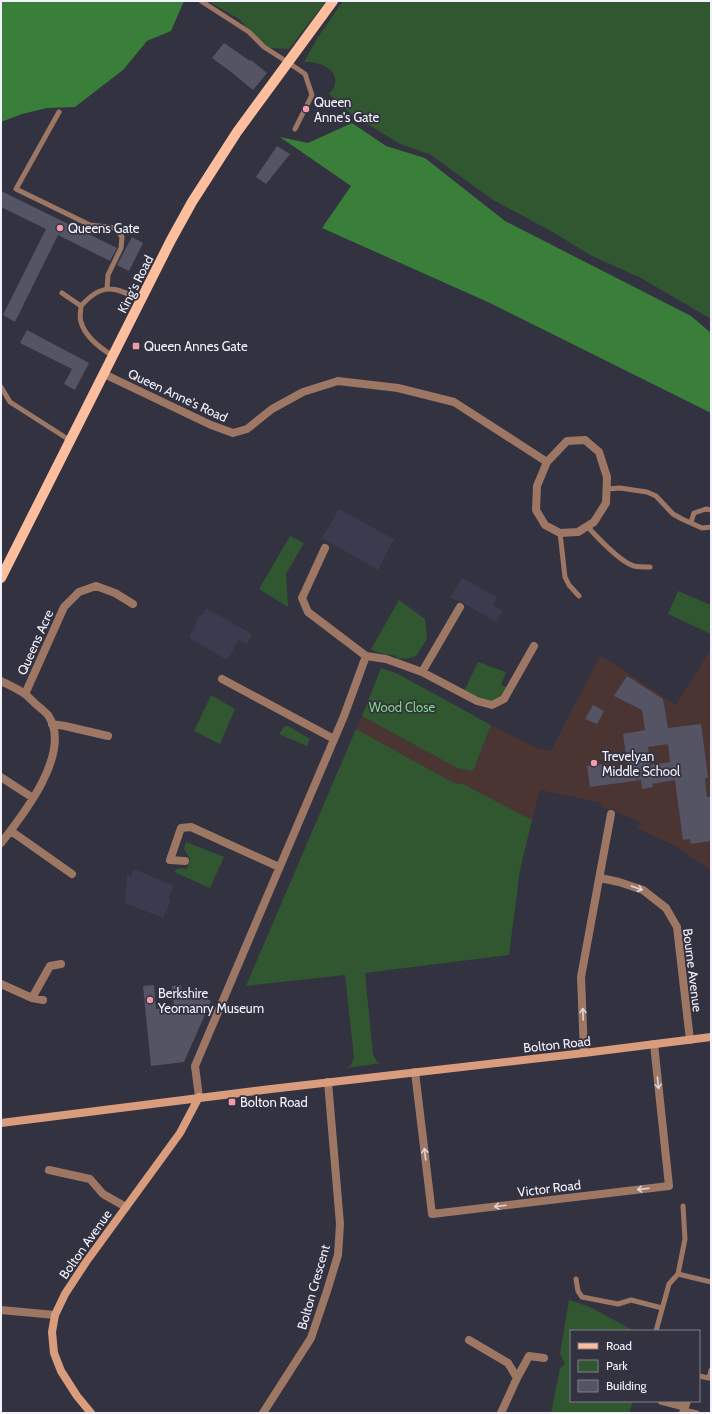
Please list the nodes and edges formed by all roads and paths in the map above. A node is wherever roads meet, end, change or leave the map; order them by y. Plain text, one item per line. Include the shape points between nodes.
1 (201, 1) edge
2 (333, 1) edge
3 (289, 63) junction
4 (59, 112) dead end
5 (295, 129) dead end
6 (107, 290) junction
7 (62, 293) dead end
8 (141, 300) junction
9 (80, 306) junction
10 (113, 356) junction
11 (104, 374) junction
12 (1, 387) edge
13 (71, 441) junction
14 (546, 462) junction
15 (607, 490) junction
16 (711, 510) edge
17 (691, 522) junction
18 (587, 526) junction
19 (711, 528) edge
20 (560, 533) junction
21 (325, 548) dead end
22 (650, 567) dead end
23 (1, 578) edge
24 (578, 596) dead end
25 (133, 604) dead end
26 (460, 607) dead end
27 (534, 646) dead end
28 (366, 656) junction
29 (422, 672) junction
30 (222, 679) dead end
31 (1, 681) edge
32 (25, 694) junction
33 (52, 724) junction
34 (108, 736) dead end
35 (334, 739) junction
36 (1, 777) edge
37 (33, 798) junction
38 (610, 814) dead end
39 (11, 831) junction
40 (1, 843) edge
41 (185, 861) dead end
42 (279, 867) junction
43 (72, 874) dead end
44 (600, 878) junction
45 (61, 964) dead end
46 (1, 984) edge
47 (32, 998) junction
48 (43, 1000) dead end
49 (711, 1037) edge
50 (690, 1040) junction
51 (654, 1044) junction
52 (584, 1053) junction
53 (415, 1072) junction
54 (328, 1082) junction
55 (199, 1097) junction
56 (1, 1123) edge
57 (49, 1170) dead end
58 (683, 1206) dead end
59 (126, 1207) junction
60 (678, 1274) junction
61 (576, 1279) dead end
62 (711, 1282) edge
63 (662, 1308) junction
64 (1, 1310) edge
65 (55, 1315) junction
66 (656, 1330) edge
67 (469, 1340) dead end
68 (544, 1358) dead end
69 (711, 1370) edge
70 (700, 1376) edge
71 (517, 1378) junction
72 (710, 1378) edge
73 (665, 1402) edge
74 (685, 1408) edge
75 (91, 1413) edge
76 (263, 1413) edge
77 (501, 1413) edge
78 (697, 1413) edge

1 - 3 lane via 249,32 264,47
2 - 3 main road, King's Road
3 - 5 lane via 305,74 312,95
3 - 8 main road, King's Road via 237,132 192,202
4 - 6 lane via 16,189 90,226 116,228 122,237 122,248 108,275
6 - 8 lane via 114,289
6 - 9 lane via 90,296
7 - 9 lane
8 - 10 main road, King's Road
9 - 10 lane via 80,322 87,334
10 - 11 main road, King's Road
11 - 13 main road, King's Road
11 - 14 street, Queen Anne's Road via 211,425 234,433 247,429 272,409 303,392 338,381 398,388 454,402
12 - 13 lane via 10,402
13 - 23 main road, King's Road
14 - 15 street via 566,441 585,440 599,452 607,477
14 - 20 street via 537,486 536,510 545,525
15 - 17 lane via 620,488 647,492 656,496 673,514
15 - 18 street via 606,503 594,522
16 - 17 lane via 694,513
17 - 19 lane via 702,528
18 - 20 street via 578,532
18 - 22 lane via 602,543 622,559 634,566
20 - 24 lane via 565,577
21 - 28 street via 302,598 308,612
25 - 32 street, Queens Acre via 96,586 79,592 64,607
26 - 29 street
27 - 29 street via 504,700 492,705 477,701
28 - 29 street
28 - 35 street
30 - 35 street
31 - 32 street, Queens Acre
32 - 33 street, Queens Acre via 47,714
33 - 34 street
33 - 37 street via 53,755 46,776
35 - 42 street
36 - 37 street
37 - 39 street
38 - 44 street
39 - 40 street
39 - 43 street
41 - 42 street via 170,860 181,828 191,827
42 - 55 street via 195,1066
44 -> 50 street, Bourne Avenue via 643,890 666,908 677,927
52 -> 44 street via 581,976
45 - 47 street via 50,966
46 - 47 street
47 - 48 street
49 - 50 street, Bolton Road
50 - 51 street, Bolton Road
51 - 52 street, Bolton Road
51 -> 53 street, Victor Road via 669,1186 432,1214
52 - 53 street, Bolton Road
53 - 54 street, Bolton Road
54 - 55 street, Bolton Road
54 - 76 street, Bolton Crescent via 340,1224 338,1255 311,1338
55 - 56 street, Bolton Road
55 - 59 street, Bolton Avenue via 180,1133
57 - 59 street via 90,1179 103,1194
58 - 60 lane via 685,1239
59 - 65 street, Bolton Avenue via 86,1262
60 - 62 lane
60 - 63 lane via 669,1284
61 - 63 lane via 582,1297 618,1304 631,1300
63 - 66 lane
64 - 65 street
65 - 75 street, Bolton Avenue via 52,1332 54,1353 61,1371
67 - 71 street via 508,1363
68 - 71 street via 530,1356
69 - 72 lane
70 - 72 lane
71 - 77 street
73 - 74 street
74 - 78 lane

